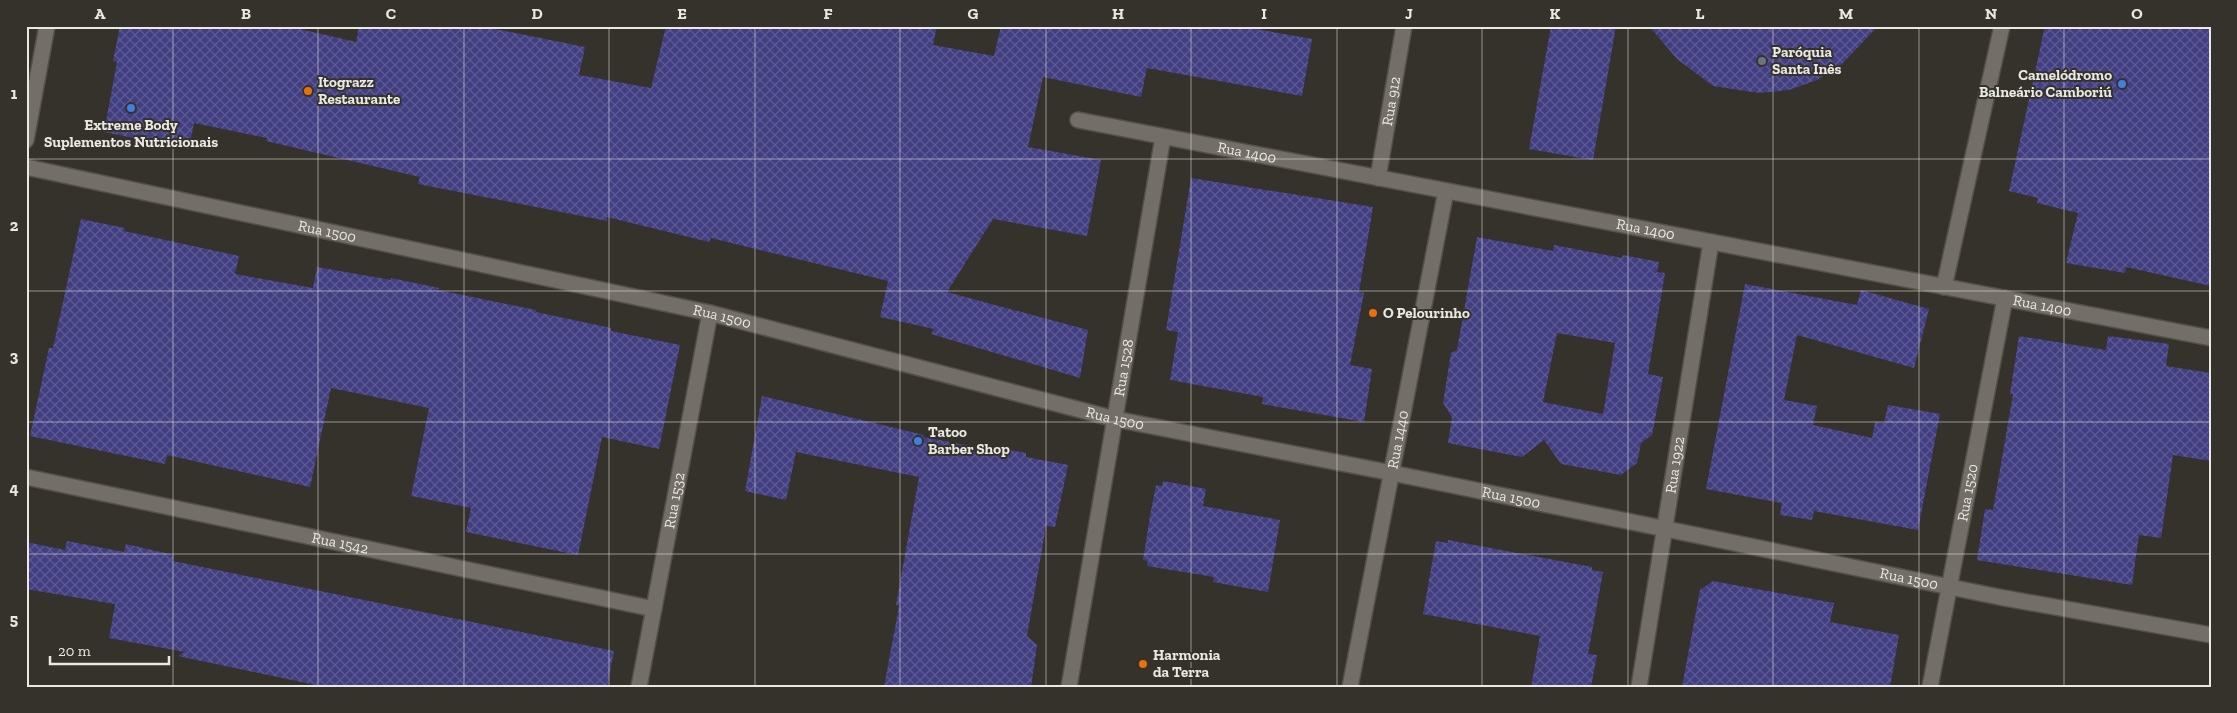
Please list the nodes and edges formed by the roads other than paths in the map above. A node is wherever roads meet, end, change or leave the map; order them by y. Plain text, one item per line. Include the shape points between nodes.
1 (47, 26) edge
2 (1404, 26) edge
3 (2002, 26) edge
4 (1078, 120) dead end
5 (1163, 136) junction
6 (26, 140) edge
7 (26, 167) edge
8 (1378, 178) junction
9 (1446, 191) junction
10 (1711, 242) junction
11 (1944, 287) junction
12 (2005, 298) junction
13 (710, 313) junction
14 (2211, 338) edge
15 (1114, 419) junction
16 (1392, 473) junction
17 (26, 478) edge
18 (1664, 529) junction
19 (1950, 586) junction
20 (654, 609) junction
21 (2211, 635) edge
22 (639, 687) edge
23 (1069, 687) edge
24 (1350, 687) edge
25 (1639, 687) edge
26 (1930, 687) edge

1 - 6 street
2 - 8 street, Rua 912
3 - 11 street
4 - 5 street, Rua 1400
5 - 8 street, Rua 1400
5 - 15 street, Rua 1528
7 - 13 street, Rua 1500
8 - 9 street, Rua 1400
9 - 10 street, Rua 1400
9 - 16 street, Rua 1440
10 - 11 street, Rua 1400
10 - 18 street, Rua 1922
11 - 12 street, Rua 1400
12 - 14 street, Rua 1400
12 - 19 street, Rua 1520
13 - 15 street, Rua 1500
13 - 20 street, Rua 1532
15 - 16 street, Rua 1500
15 - 23 street, Rua 1528
16 - 18 street, Rua 1500
16 - 24 street, Rua 1440
17 - 20 street, Rua 1542
18 - 19 street, Rua 1500
18 - 25 street, Rua 1922
19 - 21 street, Rua 1500
19 - 26 street, Rua 1520
20 - 22 street, Rua 1532

